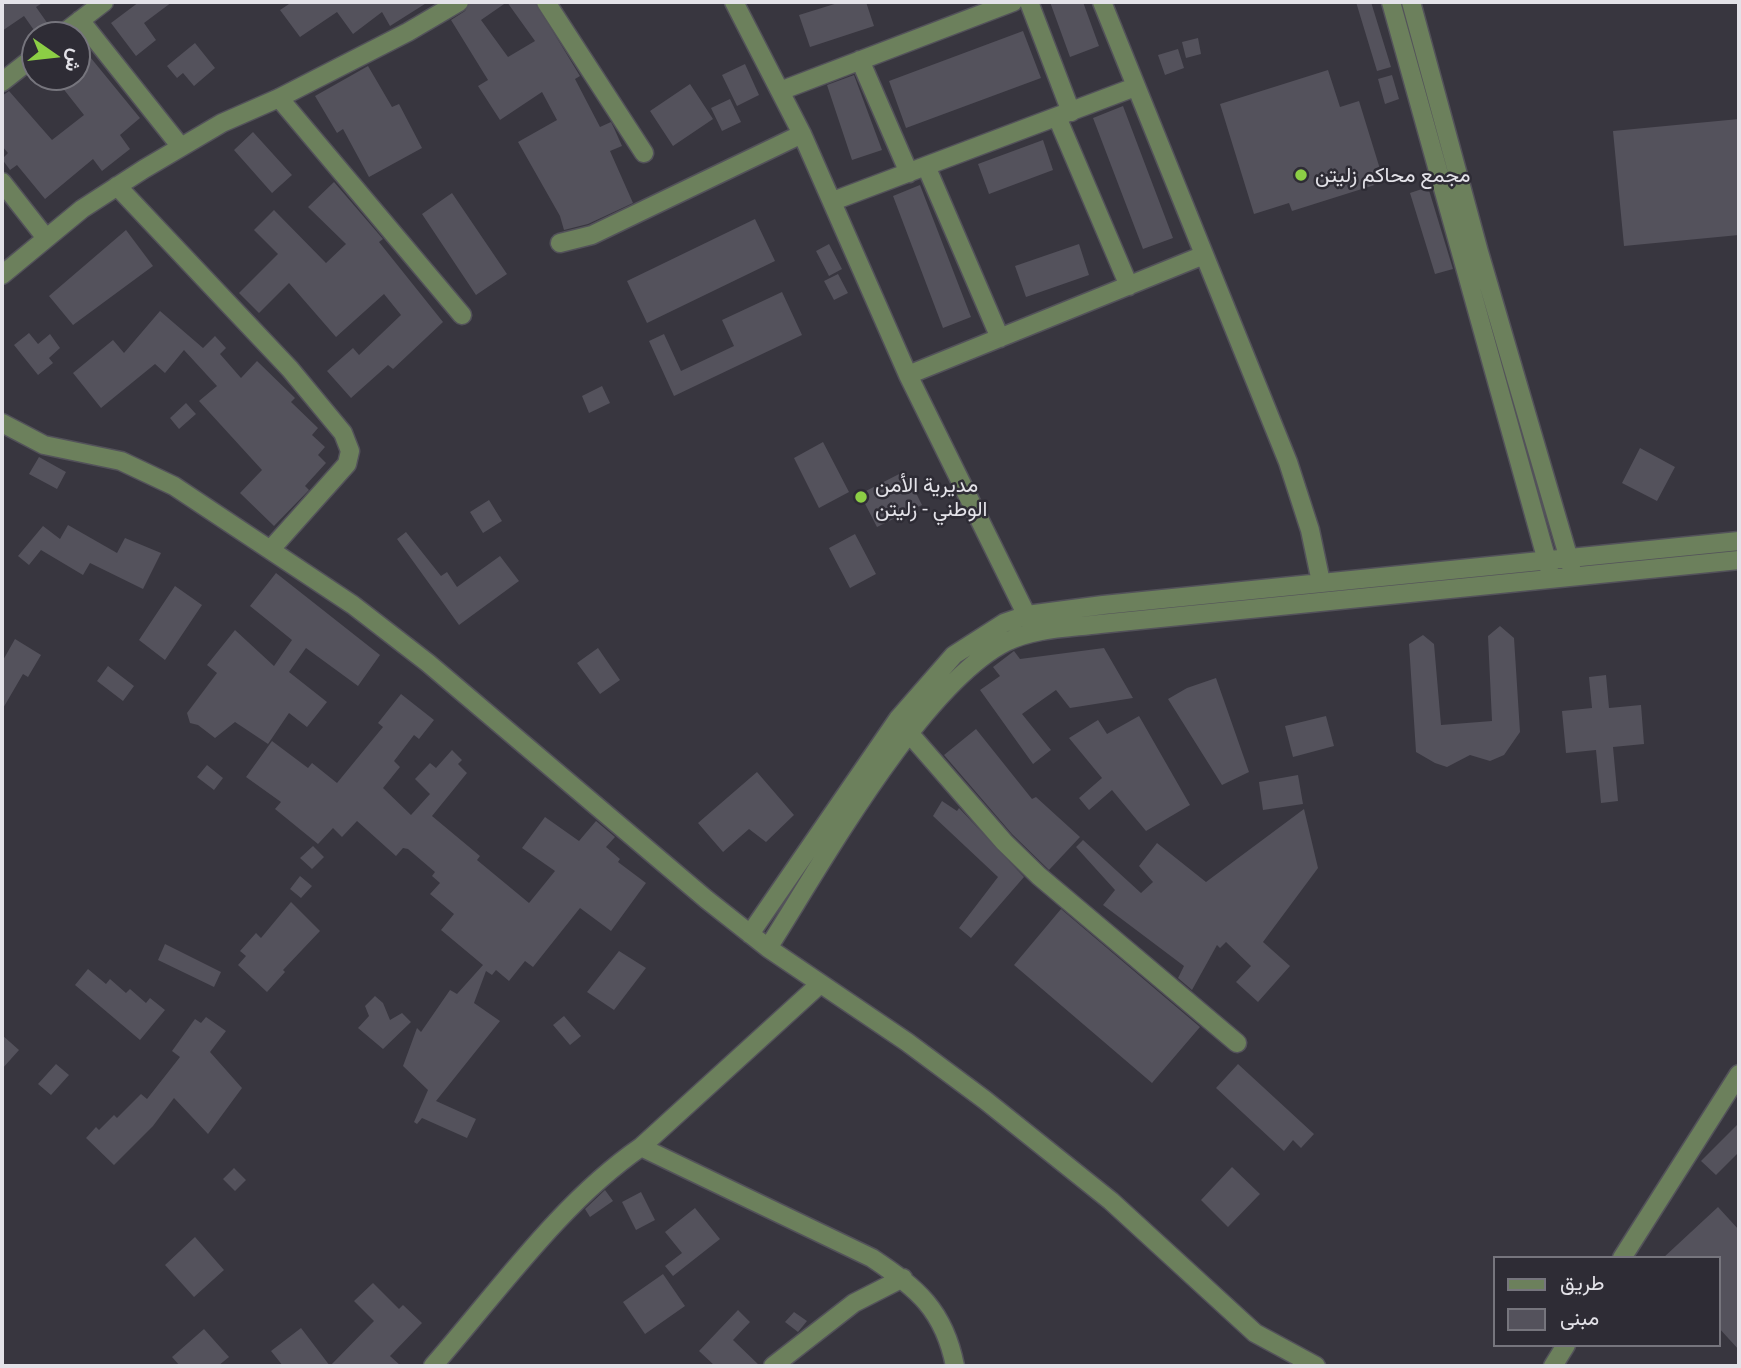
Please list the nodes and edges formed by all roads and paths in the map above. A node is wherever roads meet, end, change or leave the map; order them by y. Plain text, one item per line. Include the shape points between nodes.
1 (104, 2) edge
2 (459, 2) edge
3 (546, 2) edge
4 (734, 2) edge
5 (1013, 2) edge
6 (1029, 2) edge
7 (1102, 2) edge
8 (1391, 2) edge
9 (1411, 2) edge
10 (80, 20) joint
11 (860, 60) junction
12 (21, 67) edge
13 (2, 82) edge
14 (1135, 88) junction
15 (780, 91) junction
16 (279, 98) junction
17 (1064, 114) junction
18 (802, 134) junction
19 (181, 147) junction
20 (644, 153) dead end
21 (918, 170) junction
22 (2, 182) edge
23 (117, 186) junction
24 (833, 201) junction
25 (46, 239) junction
26 (560, 243) dead end
27 (1471, 254) junction
28 (1204, 255) junction
29 (2, 275) edge
30 (1129, 286) junction
31 (462, 315) dead end
32 (1000, 338) junction
33 (908, 375) junction
34 (2, 423) edge
35 (1739, 541) edge
36 (271, 549) junction
37 (1568, 557) junction
38 (1546, 559) junction
39 (1739, 560) edge
40 (1573, 577) junction
41 (1551, 578) junction
42 (1321, 582) junction
43 (1027, 615) junction
44 (1035, 632) junction
45 (898, 719) junction
46 (910, 734) junction
47 (750, 934) junction
48 (768, 948) junction
49 (820, 984) junction
50 (1237, 1043) dead end
51 (1739, 1074) edge
52 (641, 1147) junction
53 (1623, 1256) edge
54 (903, 1278) junction
55 (1565, 1347) edge
56 (433, 1366) edge
57 (773, 1366) edge
58 (955, 1366) edge
59 (1316, 1366) edge
60 (1553, 1366) edge

1 - 10 street
2 - 16 street
3 - 20 street
4 - 15 street
5 - 11 street
6 - 17 street
7 - 14 street
8 - 27 street
9 - 27 street
10 - 19 street
11 - 15 street
11 - 21 street
12 - 13 street
14 - 17 street
14 - 28 street
15 - 18 street
16 - 19 street
16 - 31 street
17 - 21 street
17 - 30 street
18 - 24 street
18 - 26 street via 592,234
19 - 23 street
21 - 24 street
21 - 32 street
22 - 25 street
23 - 25 street
23 - 36 street via 290,369 343,433 350,451 347,464
24 - 33 street
25 - 29 street
27 - 37 street
27 - 38 street
28 - 30 street
28 - 42 street via 1288,462
30 - 32 street
32 - 33 street
33 - 43 street
34 - 36 street via 44,445 121,461 174,486
35 - 37 street
36 - 47 street via 428,663
37 - 38 street
37 - 40 street
38 - 41 street
38 - 42 street
39 - 40 street
40 - 41 street
41 - 44 street
42 - 43 street
43 - 44 street
43 - 45 street via 1004,623 954,655
44 - 46 street via 1007,641 965,670
45 - 46 street
45 - 47 street
46 - 48 street
46 - 50 street via 1039,876
47 - 48 street
48 - 49 street
49 - 52 street
49 - 59 street via 907,1042 1111,1201 1255,1333
51 - 53 street
52 - 54 street via 872,1258
52 - 56 street via 610,1169 550,1231
54 - 57 street via 854,1303
54 - 58 street via 935,1311
55 - 60 street

